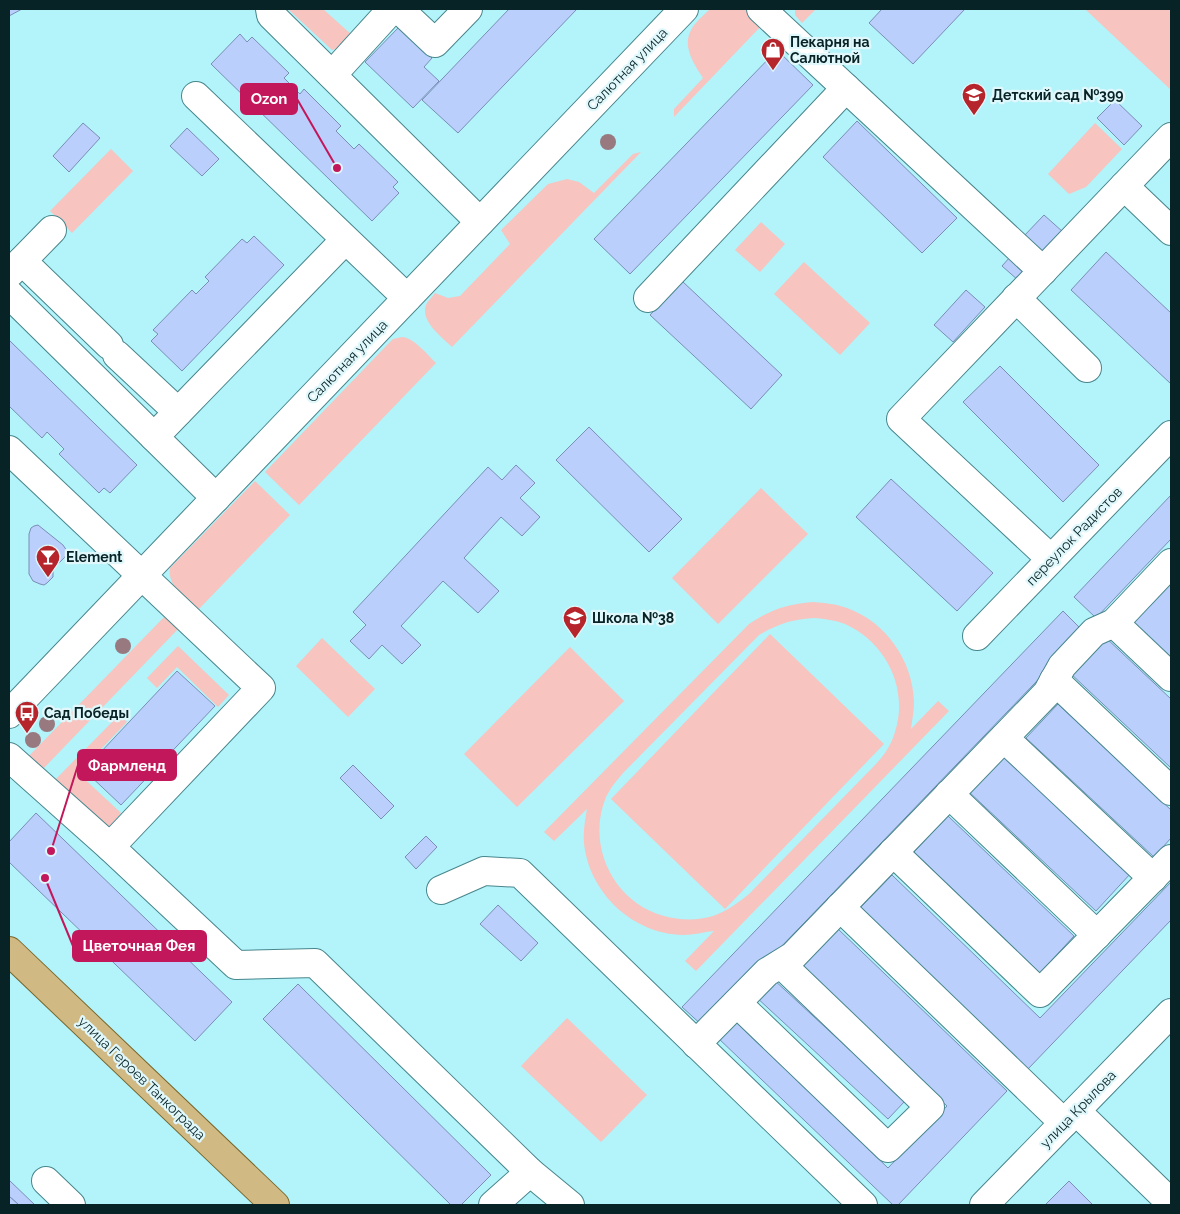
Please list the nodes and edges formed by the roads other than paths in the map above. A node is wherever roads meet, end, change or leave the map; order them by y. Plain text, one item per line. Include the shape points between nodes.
1 (270, 9) edge
2 (392, 9) edge
3 (399, 9) edge
4 (468, 9) edge
5 (684, 9) edge
6 (761, 9) edge
7 (332, 75) junction
8 (846, 88) junction
9 (196, 96) dead end
10 (1171, 137) edge
11 (1124, 186) junction
12 (480, 222) junction
13 (52, 230) dead end
14 (1171, 231) edge
15 (346, 240) junction
16 (15, 267) edge
17 (1043, 271) junction
18 (9, 294) edge
19 (407, 298) junction
20 (648, 298) dead end
21 (1016, 298) junction
22 (1087, 368) dead end
23 (178, 412) junction
24 (1171, 436) edge
25 (154, 437) junction
26 (9, 450) edge
27 (216, 498) junction
28 (1051, 559) junction
29 (1171, 563) edge
30 (142, 576) junction
31 (1114, 623) junction
32 (977, 636) dead end
33 (1171, 678) edge
34 (1054, 680) junction
35 (9, 714) edge
36 (1004, 738) junction
37 (9, 757) edge
38 (1171, 791) edge
39 (949, 794) junction
40 (110, 847) junction
41 (893, 852) junction
42 (1162, 869) edge
43 (441, 890) dead end
44 (840, 907) junction
45 (1097, 936) junction
46 (9, 951) edge
47 (781, 964) junction
48 (737, 1003) junction
49 (1171, 1013) edge
50 (696, 1044) junction
51 (1070, 1117) junction
52 (530, 1172) junction
53 (46, 1181) dead end
54 (1171, 1203) edge
55 (71, 1205) edge
56 (275, 1205) edge
57 (493, 1205) edge
58 (570, 1205) edge
59 (863, 1205) edge
60 (984, 1205) edge

1 - 7 street via 271,15
2 - 7 street
3 - 4 street via 434,44
5 - 12 street, Салютная улица
6 - 8 street
7 - 12 street
8 - 17 street
8 - 20 street
9 - 15 street
10 - 11 street
11 - 14 street
11 - 17 street
12 - 19 street, Салютная улица
13 - 16 street
15 - 19 street
15 - 23 street
16 - 23 street via 113,350
17 - 21 street
18 - 25 street
19 - 27 street, Салютная улица
21 - 22 street
21 - 28 street via 901,419
23 - 25 street
24 - 28 street, переулок Радистов
25 - 27 street
26 - 30 street
27 - 30 street, Салютная улица
28 - 32 street, переулок Радистов
29 - 31 street
30 - 35 street, Салютная улица
30 - 40 street via 261,688
31 - 33 street
31 - 34 street via 1094,632 1062,666
34 - 36 street via 1047,693
34 - 38 street
36 - 39 street
36 - 42 street
37 - 40 street
39 - 41 street
39 - 45 street
40 - 52 street via 236,965 315,963
41 - 44 street
41 - 45 street via 1040,993
42 - 45 street
43 - 50 street via 484,871 520,873
44 - 47 street via 793,956
44 - 51 street
46 - 56 main road, улица Героев Танкограда
47 - 48 street via 767,972
47 - 48 street via 930,1107 888,1148
48 - 50 street
49 - 51 street, улица Крылова
50 - 59 street
51 - 54 street
51 - 60 street, улица Крылова
52 - 57 street
52 - 58 street
53 - 55 street

